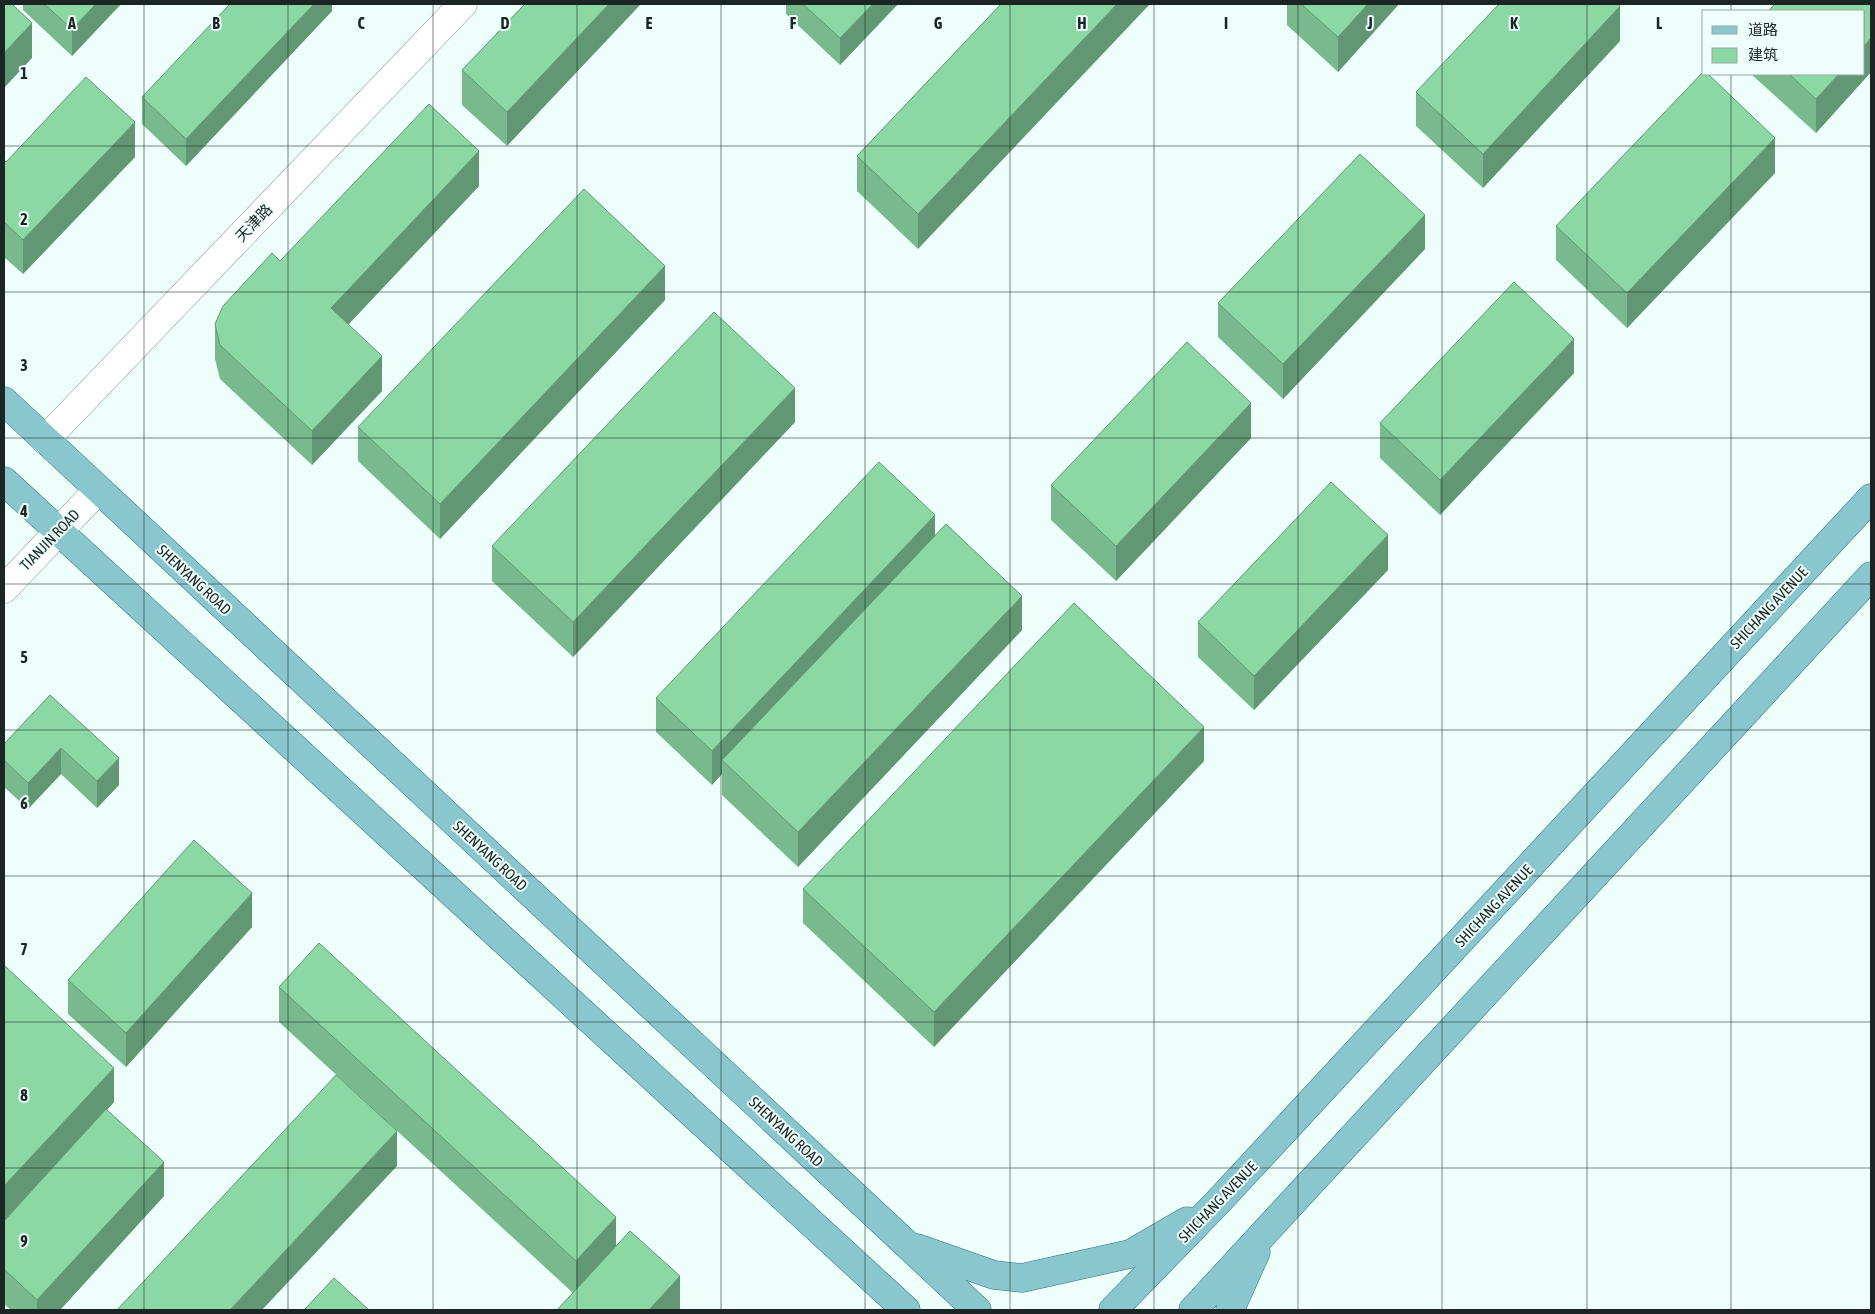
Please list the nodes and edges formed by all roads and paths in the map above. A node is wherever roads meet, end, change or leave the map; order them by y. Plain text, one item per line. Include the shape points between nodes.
1 (462, 4) edge
2 (4, 401) edge
3 (45, 440) junction
4 (4, 481) edge
5 (97, 490) junction
6 (1871, 498) edge
7 (58, 532) junction
8 (1871, 576) edge
9 (4, 589) edge
10 (1217, 1204) junction
11 (1265, 1233) junction
12 (908, 1245) junction
13 (849, 1256) junction
14 (877, 1310) edge
15 (906, 1310) edge
16 (977, 1310) edge
17 (1113, 1310) edge
18 (1193, 1310) edge
19 (1230, 1310) edge

1 - 3 street, 天津路
2 - 3 main road, SHENYANG ROAD
3 - 5 main road, SHENYANG ROAD
4 - 7 main road
5 - 7 street, TIANJIN ROAD
5 - 12 main road, SHENYANG ROAD
6 - 10 main road, SHICHANG AVENUE
7 - 9 street, TIANJIN ROAD
7 - 13 main road
8 - 11 main road
10 - 12 main road via 1130,1254 1022,1278 994,1275
10 - 17 main road, SHICHANG AVENUE
11 - 18 main road
11 - 19 main road
12 - 16 main road, SHENYANG ROAD
13 - 14 main road
13 - 15 main road

